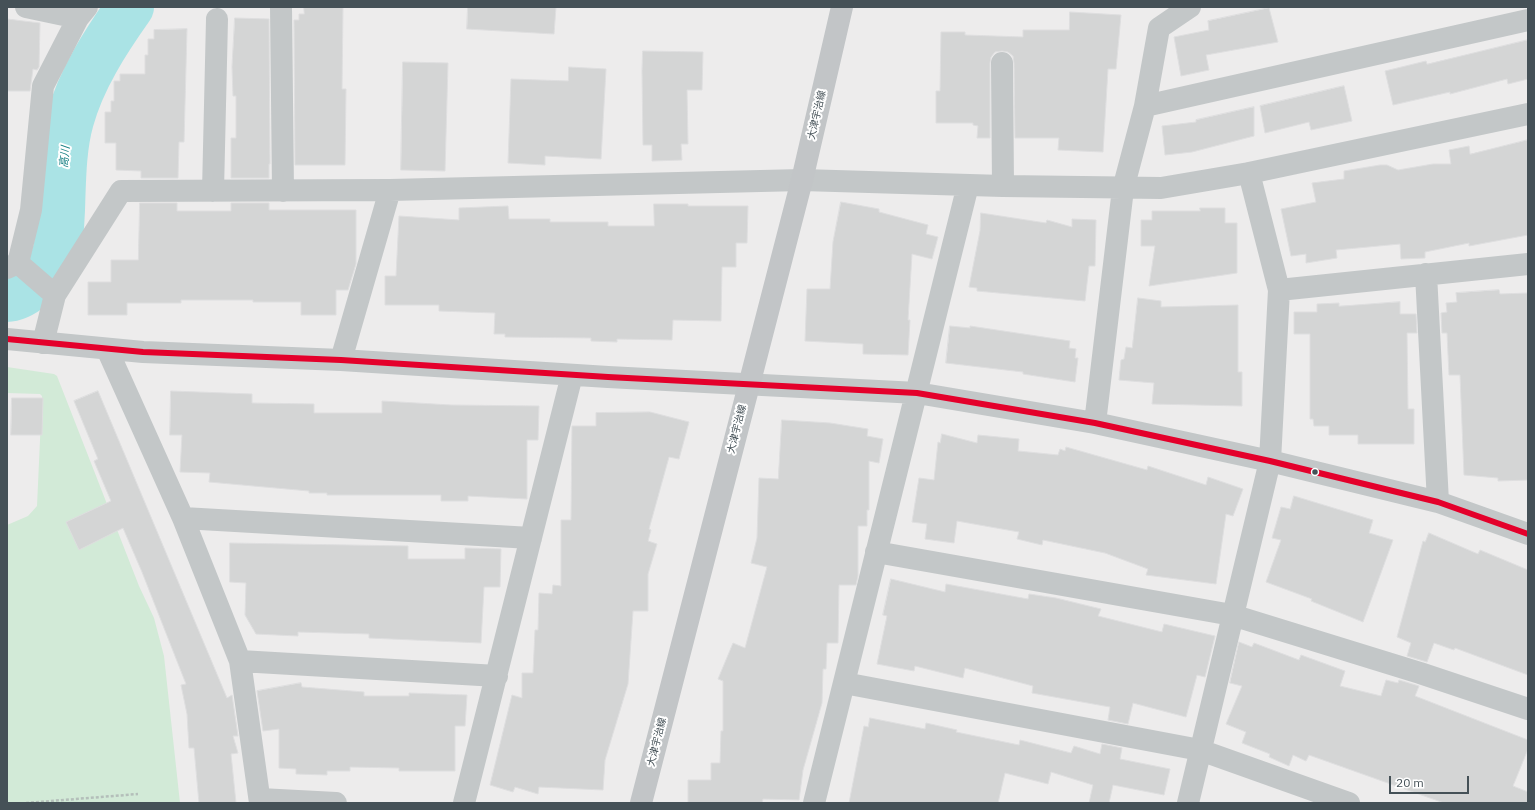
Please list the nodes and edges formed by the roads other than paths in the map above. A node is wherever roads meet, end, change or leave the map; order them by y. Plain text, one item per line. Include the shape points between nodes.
1 (26, 7) edge
2 (281, 7) edge
3 (842, 7) edge
4 (1190, 7) edge
5 (83, 13) edge
6 (217, 19) dead end
7 (1528, 20) edge
8 (1002, 63) dead end
9 (1145, 106) junction
10 (1528, 114) edge
11 (1249, 173) junction
12 (802, 180) junction
13 (968, 185) junction
14 (1003, 186) junction
15 (1123, 189) junction
16 (390, 190) junction
17 (213, 191) junction
18 (283, 191) junction
19 (1528, 264) edge
20 (12, 265) edge
21 (1426, 274) junction
22 (1279, 290) junction
23 (55, 295) junction
24 (7, 339) edge
25 (43, 342) junction
26 (107, 349) junction
27 (341, 360) junction
28 (572, 375) junction
29 (748, 384) junction
30 (917, 393) junction
31 (1095, 423) junction
32 (1270, 461) junction
33 (1438, 502) junction
34 (183, 518) junction
35 (1528, 534) edge
36 (531, 538) junction
37 (876, 552) junction
38 (1232, 615) junction
39 (240, 661) junction
40 (497, 676) junction
41 (844, 683) junction
42 (1528, 709) edge
43 (1200, 750) junction
44 (260, 801) edge
45 (336, 803) edge
46 (464, 803) edge
47 (641, 803) edge
48 (814, 803) edge
49 (1188, 803) edge
50 (1349, 803) edge

1 - 5 street
2 - 18 street
3 - 12 main road, 大津宇治線
4 - 9 street via 1159,28
5 - 20 street via 42,86 31,210
6 - 17 street
7 - 9 street
8 - 14 street
9 - 15 street
10 - 11 street
11 - 15 street via 1161,188
11 - 22 street
12 - 13 street
12 - 16 street
12 - 29 main road, 大津宇治線
13 - 14 street
13 - 30 street
14 - 15 street
15 - 31 street
16 - 18 street
16 - 27 street
17 - 18 street
17 - 23 street via 121,191
19 - 21 street
20 - 23 street
21 - 22 street
21 - 33 street
22 - 32 street
23 - 25 street
24 - 25 street
25 - 26 street
26 - 27 street
26 - 34 street
27 - 28 street
28 - 29 street
28 - 36 street
29 - 30 street
29 - 47 main road, 大津宇治線
30 - 31 street
30 - 37 street
31 - 32 street
32 - 33 street
32 - 38 street
33 - 35 street
34 - 36 street
34 - 39 street
36 - 40 street
37 - 38 street
37 - 41 street
38 - 42 street
38 - 43 street
39 - 40 street
39 - 44 street
40 - 46 street
41 - 43 street
41 - 48 street
43 - 49 street
43 - 50 street
44 - 45 street

